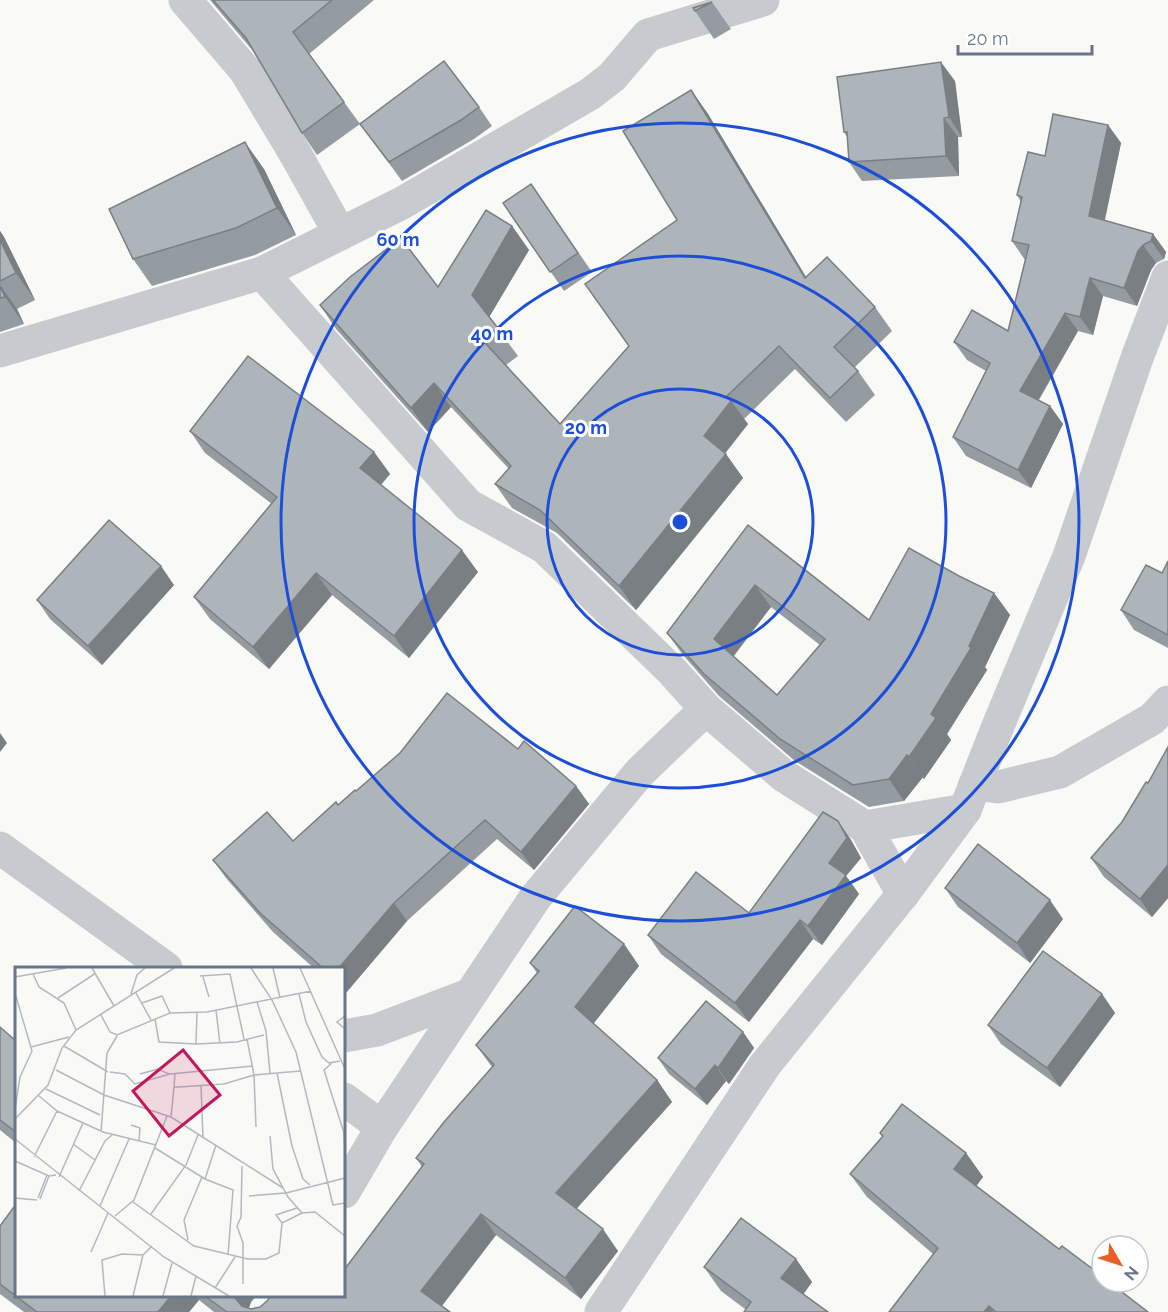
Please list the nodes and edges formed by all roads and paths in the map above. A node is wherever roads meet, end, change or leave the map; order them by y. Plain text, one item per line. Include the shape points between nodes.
1 (184, 0) edge
2 (763, 0) edge
3 (340, 234) junction
4 (262, 273) junction
5 (1168, 277) edge
6 (0, 351) edge
7 (1168, 702) edge
8 (706, 709) junction
9 (970, 797) junction
10 (865, 827) junction
11 (0, 848) edge
12 (903, 894) junction
13 (163, 967) edge
14 (468, 995) junction
15 (345, 1036) edge
16 (345, 1100) edge
17 (382, 1127) junction
18 (345, 1190) edge
19 (601, 1312) edge

1 - 3 street via 245,70
2 - 3 street via 648,35 612,77 590,94 402,203
3 - 4 street
4 - 6 street
4 - 8 street via 468,505 544,547
5 - 9 street via 1069,556
7 - 9 street via 1152,719 1060,772
8 - 10 street via 784,776
8 - 14 street via 640,772 535,898
9 - 10 street
9 - 12 street
10 - 12 street
11 - 13 street
12 - 19 street via 765,1065
14 - 15 street via 377,1030
14 - 17 street
16 - 17 street
17 - 18 street

